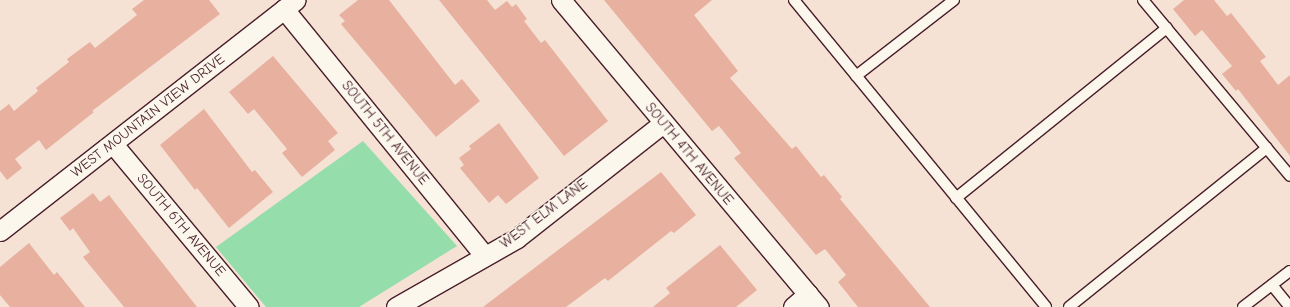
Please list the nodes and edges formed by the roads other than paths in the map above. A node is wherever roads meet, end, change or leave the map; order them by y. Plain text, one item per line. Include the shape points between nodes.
1 (561, 0) edge
2 (794, 0) edge
3 (954, 0) edge
4 (1143, 0) edge
5 (290, 5) edge
6 (1167, 28) junction
7 (856, 76) junction
8 (663, 123) junction
9 (113, 144) junction
10 (1267, 148) junction
11 (1290, 176) edge
12 (956, 198) junction
13 (0, 231) edge
14 (485, 256) junction
15 (1289, 273) edge
16 (1272, 285) junction
17 (813, 301) edge
18 (1290, 306) edge
19 (249, 307) edge
20 (396, 307) edge
21 (793, 307) edge
22 (1046, 307) edge
23 (1069, 307) edge
24 (1243, 307) edge

1 - 8 street, SOUTH 4TH AVENUE
2 - 7 lane
3 - 7 lane
4 - 6 lane
5 - 9 street, WEST MOUNTAIN VIEW DRIVE
5 - 14 street, SOUTH 5TH AVENUE
6 - 10 lane
6 - 12 lane
7 - 12 lane
8 - 14 street, WEST ELM LANE via 517,238
8 - 17 street, SOUTH 4TH AVENUE
9 - 13 street, WEST MOUNTAIN VIEW DRIVE
9 - 19 street, SOUTH 6TH AVENUE
10 - 11 lane
10 - 23 lane
12 - 22 lane
14 - 20 street, WEST ELM LANE
15 - 16 lane
16 - 18 lane
16 - 24 lane
17 - 21 street

